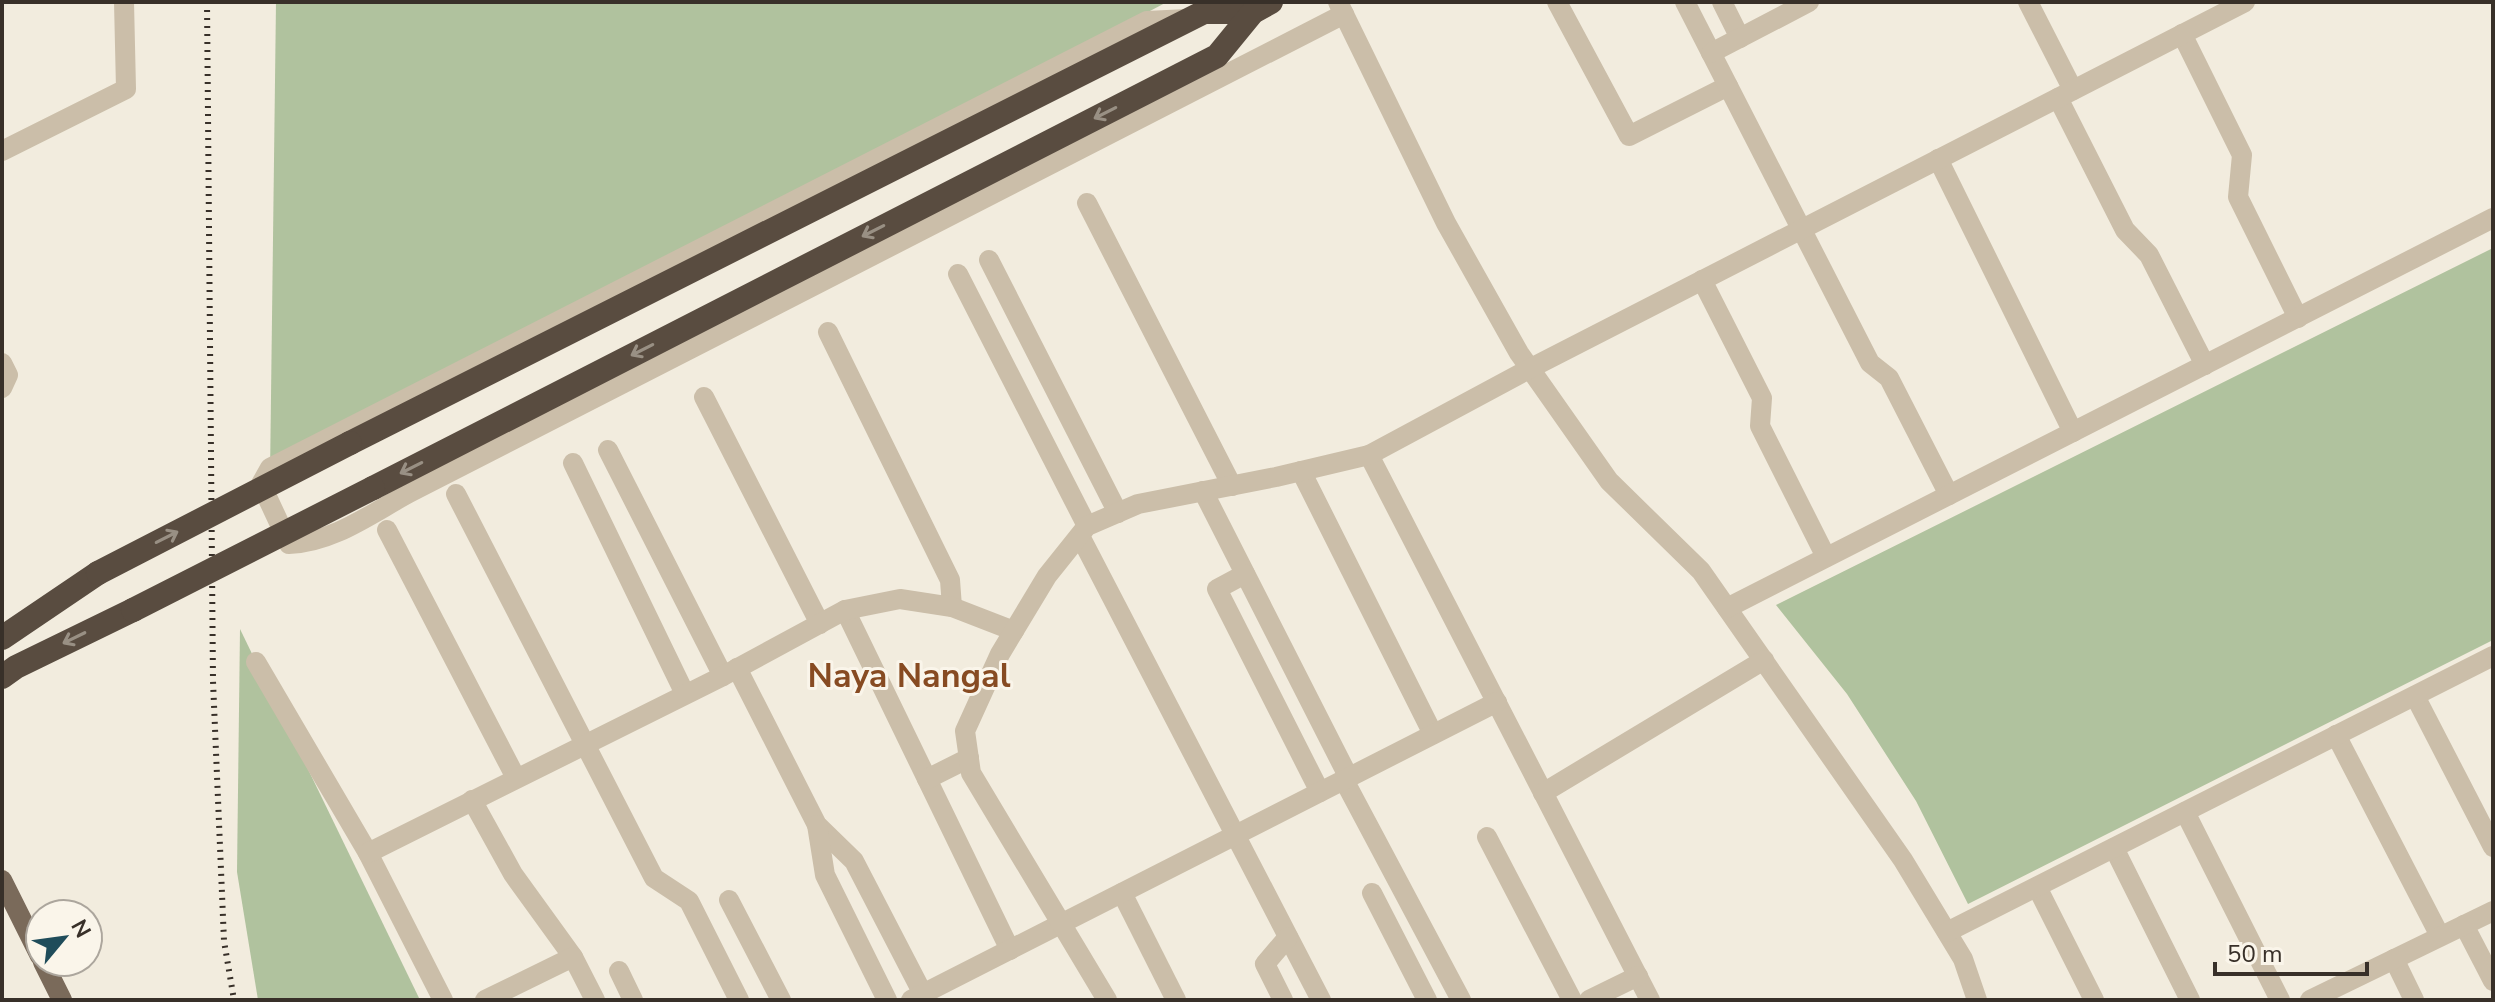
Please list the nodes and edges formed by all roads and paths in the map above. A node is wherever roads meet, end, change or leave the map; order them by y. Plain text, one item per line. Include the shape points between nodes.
1 (124, 2) edge
2 (1557, 2) edge
3 (1685, 2) edge
4 (1722, 2) edge
5 (1809, 2) edge
6 (2028, 2) edge
7 (2245, 2) edge
8 (1262, 7) edge
9 (1341, 8) edge
10 (1191, 18) junction
11 (2182, 34) junction
12 (1740, 38) junction
13 (1711, 53) junction
14 (1210, 59) junction
15 (1728, 86) junction
16 (1189, 93) junction
17 (2066, 94) junction
18 (2, 151) edge
19 (1938, 159) junction
20 (1087, 203) dead end
21 (2493, 218) edge
22 (1801, 229) junction
23 (989, 260) dead end
24 (958, 274) dead end
25 (1702, 280) junction
26 (2298, 318) junction
27 (828, 332) dead end
28 (2, 363) edge
29 (2205, 365) junction
30 (1529, 369) junction
31 (2, 388) edge
32 (704, 397) dead end
33 (2073, 432) junction
34 (608, 450) dead end
35 (1369, 455) junction
36 (573, 463) dead end
37 (1301, 471) junction
38 (1232, 486) junction
39 (1203, 491) junction
40 (456, 494) dead end
41 (1949, 495) junction
42 (1118, 513) junction
43 (387, 530) dead end
44 (1083, 531) junction
45 (1826, 557) junction
46 (1245, 574) junction
47 (952, 607) junction
48 (1727, 608) junction
49 (845, 610) junction
50 (820, 624) junction
51 (1014, 631) junction
52 (2, 638) edge
53 (1764, 660) junction
54 (2491, 660) edge
55 (256, 662) dead end
56 (730, 672) junction
57 (2, 677) edge
58 (685, 694) junction
59 (2415, 696) junction
60 (1497, 702) junction
61 (1433, 734) junction
62 (2336, 735) junction
63 (584, 743) junction
64 (969, 758) junction
65 (516, 778) junction
66 (927, 779) junction
67 (1346, 779) junction
68 (1320, 792) junction
69 (1543, 793) junction
70 (472, 800) junction
71 (2185, 812) junction
72 (817, 825) junction
73 (1236, 835) junction
74 (1487, 837) dead end
75 (2493, 847) edge
76 (2114, 848) junction
77 (368, 853) junction
78 (2, 880) edge
79 (2037, 887) junction
80 (1122, 893) junction
81 (1372, 893) dead end
82 (729, 900) dead end
83 (2493, 911) edge
84 (24, 924) edge
85 (1061, 924) junction
86 (2464, 925) junction
87 (1947, 932) junction
88 (2440, 936) junction
89 (1288, 937) junction
90 (1010, 950) junction
91 (573, 957) junction
92 (2394, 959) junction
93 (619, 971) dead end
94 (1638, 976) junction
95 (51, 978) edge
96 (2493, 981) edge
97 (916, 998) edge
98 (1975, 999) edge
99 (62, 1000) edge
100 (443, 1000) edge
101 (485, 1000) edge
102 (595, 1000) edge
103 (633, 1000) edge
104 (739, 1000) edge
105 (781, 1000) edge
106 (887, 1000) edge
107 (1107, 1000) edge
108 (1176, 1000) edge
109 (1283, 1000) edge
110 (1321, 1000) edge
111 (1427, 1000) edge
112 (1461, 1000) edge
113 (1572, 1000) edge
114 (1589, 1000) edge
115 (1650, 1000) edge
116 (2094, 1000) edge
117 (2190, 1000) edge
118 (2280, 1000) edge
119 (2310, 1000) edge
120 (2414, 1000) edge

1 - 18 street via 126,89
2 - 15 street via 1629,136
3 - 13 street
4 - 12 street
5 - 12 street
6 - 17 street
7 - 11 street
8 - 10 highway
8 - 14 highway
9 - 16 street
9 - 30 street via 1446,223
10 - 16 street via 1147,21 307,448 270,468 261,484 289,544 332,534
52 -> 10 highway, bridge via 98,573
11 - 17 street
11 - 26 street via 2242,155 2238,197
12 - 13 street
13 - 15 street
14 - 16 street
14 -> 57 highway, bridge
15 - 22 street
17 - 19 street
17 - 29 street via 2125,230 2149,255
19 - 22 street
19 - 33 street
20 - 38 street
21 - 26 street
22 - 25 street
22 - 41 street via 1870,363 1889,378
23 - 42 street
24 - 44 street
25 - 30 street
25 - 45 street via 1762,398 1760,426
26 - 29 street
27 - 47 street via 950,580
28 - 31 street via 8,375
29 - 33 street
30 - 35 street
30 - 48 street via 1609,481 1701,571
32 - 50 street
33 - 41 street
34 - 56 street
35 - 37 street
35 - 60 street
36 - 58 street
37 - 38 street
37 - 61 street
38 - 39 street
39 - 42 street
39 - 46 street
40 - 63 street
41 - 45 street
42 - 44 street
43 - 65 street
44 - 51 street via 1047,576
44 - 73 street
45 - 48 street
46 - 67 street
46 - 68 street via 1217,589
47 - 49 street via 900,599
47 - 51 street
48 - 53 street
49 - 50 street
49 - 66 street
50 - 56 street
51 - 64 street via 965,731
53 - 69 street
53 - 87 street
54 - 59 street
55 - 77 street
56 - 58 street
56 - 72 street
58 - 63 street
59 - 62 street
59 - 75 street
60 - 61 street
60 - 69 street
61 - 67 street
62 - 71 street
62 - 88 street
63 - 65 street
63 - 104 street via 654,878 689,901
64 - 66 street
64 - 85 street via 971,773
65 - 70 street
66 - 90 street
67 - 68 street
67 - 112 street
68 - 73 street
69 - 94 street
70 - 77 street
70 - 91 street via 513,874
71 - 76 street
71 - 118 street
72 - 97 street via 854,861
72 - 106 street via 825,875
73 - 80 street
73 - 89 street
74 - 113 street
76 - 79 street
76 - 117 street
77 - 100 street
78 - 84 main road
79 - 87 street
79 - 116 street
80 - 85 street
80 - 108 street
81 - 111 street
82 - 105 street
83 - 86 street
85 - 90 street
85 - 107 street
86 - 88 street
86 - 96 street
87 - 98 street via 1963,959
88 - 92 street
89 - 109 street via 1265,964
89 - 110 street
90 - 97 street
91 - 101 street
91 - 102 street
92 - 119 street
92 - 120 street
93 - 103 street
94 - 114 street
94 - 115 street
95 - 99 main road

